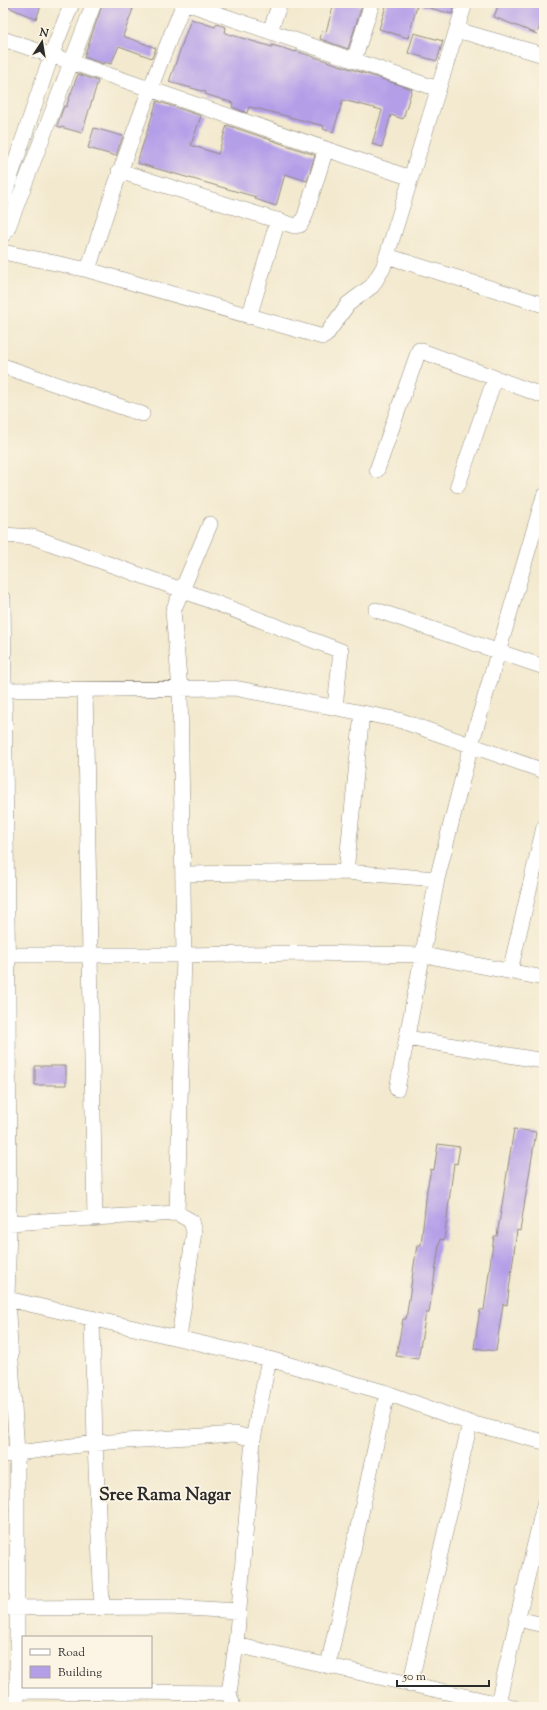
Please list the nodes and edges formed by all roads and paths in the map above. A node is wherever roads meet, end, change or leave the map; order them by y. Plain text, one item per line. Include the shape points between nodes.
1 (72, 3) edge
2 (94, 3) edge
3 (185, 3) edge
4 (280, 3) edge
5 (372, 3) edge
6 (465, 3) edge
7 (457, 30) junction
8 (270, 31) junction
9 (3, 39) edge
10 (544, 55) edge
11 (51, 56) junction
12 (354, 60) junction
13 (71, 62) junction
14 (149, 89) junction
15 (438, 89) junction
16 (326, 149) junction
17 (119, 171) junction
18 (411, 178) junction
19 (3, 199) edge
20 (278, 220) junction
21 (3, 235) edge
22 (3, 252) edge
23 (387, 256) junction
24 (88, 270) junction
25 (544, 306) edge
26 (249, 317) junction
27 (3, 366) edge
28 (496, 378) junction
29 (544, 396) edge
30 (142, 414) dead end
31 (377, 470) dead end
32 (458, 485) dead end
33 (543, 503) edge
34 (210, 524) dead end
35 (3, 535) edge
36 (182, 590) junction
37 (3, 599) edge
38 (376, 610) dead end
39 (499, 650) junction
40 (544, 667) edge
41 (180, 689) junction
42 (4, 690) junction
43 (85, 690) junction
44 (335, 707) junction
45 (362, 712) junction
46 (471, 745) junction
47 (544, 771) edge
48 (5, 821) edge
49 (544, 827) edge
50 (346, 872) junction
51 (183, 874) junction
52 (538, 877) edge
53 (437, 879) junction
54 (7, 955) junction
55 (184, 955) junction
56 (424, 955) junction
57 (91, 956) junction
58 (510, 971) junction
59 (544, 978) edge
60 (6, 997) edge
61 (407, 1038) junction
62 (544, 1061) edge
63 (397, 1089) dead end
64 (177, 1213) junction
65 (95, 1219) junction
66 (9, 1223) junction
67 (5, 1299) edge
68 (92, 1318) junction
69 (179, 1338) junction
70 (269, 1359) junction
71 (387, 1393) junction
72 (470, 1423) junction
73 (253, 1439) junction
74 (544, 1442) edge
75 (95, 1443) junction
76 (10, 1454) edge
77 (544, 1505) edge
78 (102, 1607) junction
79 (10, 1608) edge
80 (238, 1611) junction
81 (517, 1618) junction
82 (544, 1625) edge
83 (236, 1645) junction
84 (328, 1666) junction
85 (410, 1685) junction
86 (18, 1691) junction
87 (231, 1700) edge
88 (498, 1705) edge
89 (17, 1707) edge
90 (513, 1707) edge

1 - 11 street
2 - 13 street
3 - 8 street
3 - 14 street
4 - 8 street
5 - 12 street
6 - 7 street
7 - 10 street
7 - 15 street
8 - 12 street
9 - 11 street
11 - 13 street
11 - 19 street
12 - 15 street
13 - 14 street
13 - 21 street
14 - 16 street
14 - 17 street
15 - 18 street
16 - 18 street
16 - 20 street via 303,223 295,226
17 - 20 street
17 - 24 street
18 - 23 street
20 - 26 street
22 - 24 street
23 - 25 street
23 - 26 street via 378,279 348,304 323,337
24 - 26 street
27 - 30 street
28 - 29 street
28 - 31 street via 419,350
28 - 32 street
33 - 39 street
34 - 36 street
35 - 36 street via 33,537
36 - 41 street via 173,610
36 - 44 street via 341,651
37 - 42 street
38 - 39 street
39 - 40 street
39 - 46 street
41 - 43 street
41 - 44 street via 234,688
41 - 51 street
42 - 43 street
42 - 48 street
43 - 57 street
44 - 45 street
45 - 46 street via 399,720
45 - 50 street
46 - 47 street
46 - 53 street
48 - 54 street
49 - 52 street
50 - 51 street
50 - 53 street
51 - 55 street
52 - 58 street
53 - 56 street
54 - 57 street
54 - 60 street
55 - 56 street
55 - 57 street
55 - 64 street
56 - 58 street
56 - 61 street
57 - 65 street
58 - 59 street
60 - 66 street
61 - 62 street
61 - 63 street
64 - 65 street
64 - 69 street via 191,1221 194,1232
65 - 66 street
66 - 67 street
67 - 68 street
67 - 76 street
68 - 69 street
68 - 75 street
69 - 70 street
70 - 71 street
70 - 73 street
71 - 72 street
71 - 84 street
72 - 74 street
72 - 85 street
73 - 75 street via 235,1434
73 - 80 street
75 - 76 street
75 - 78 street
76 - 79 street
77 - 81 street
78 - 79 street
78 - 80 street
79 - 86 street
80 - 83 street
81 - 82 street
81 - 88 street
83 - 84 street
83 - 87 street
84 - 85 street
85 - 88 street
86 - 87 street
86 - 89 street
88 - 90 street

